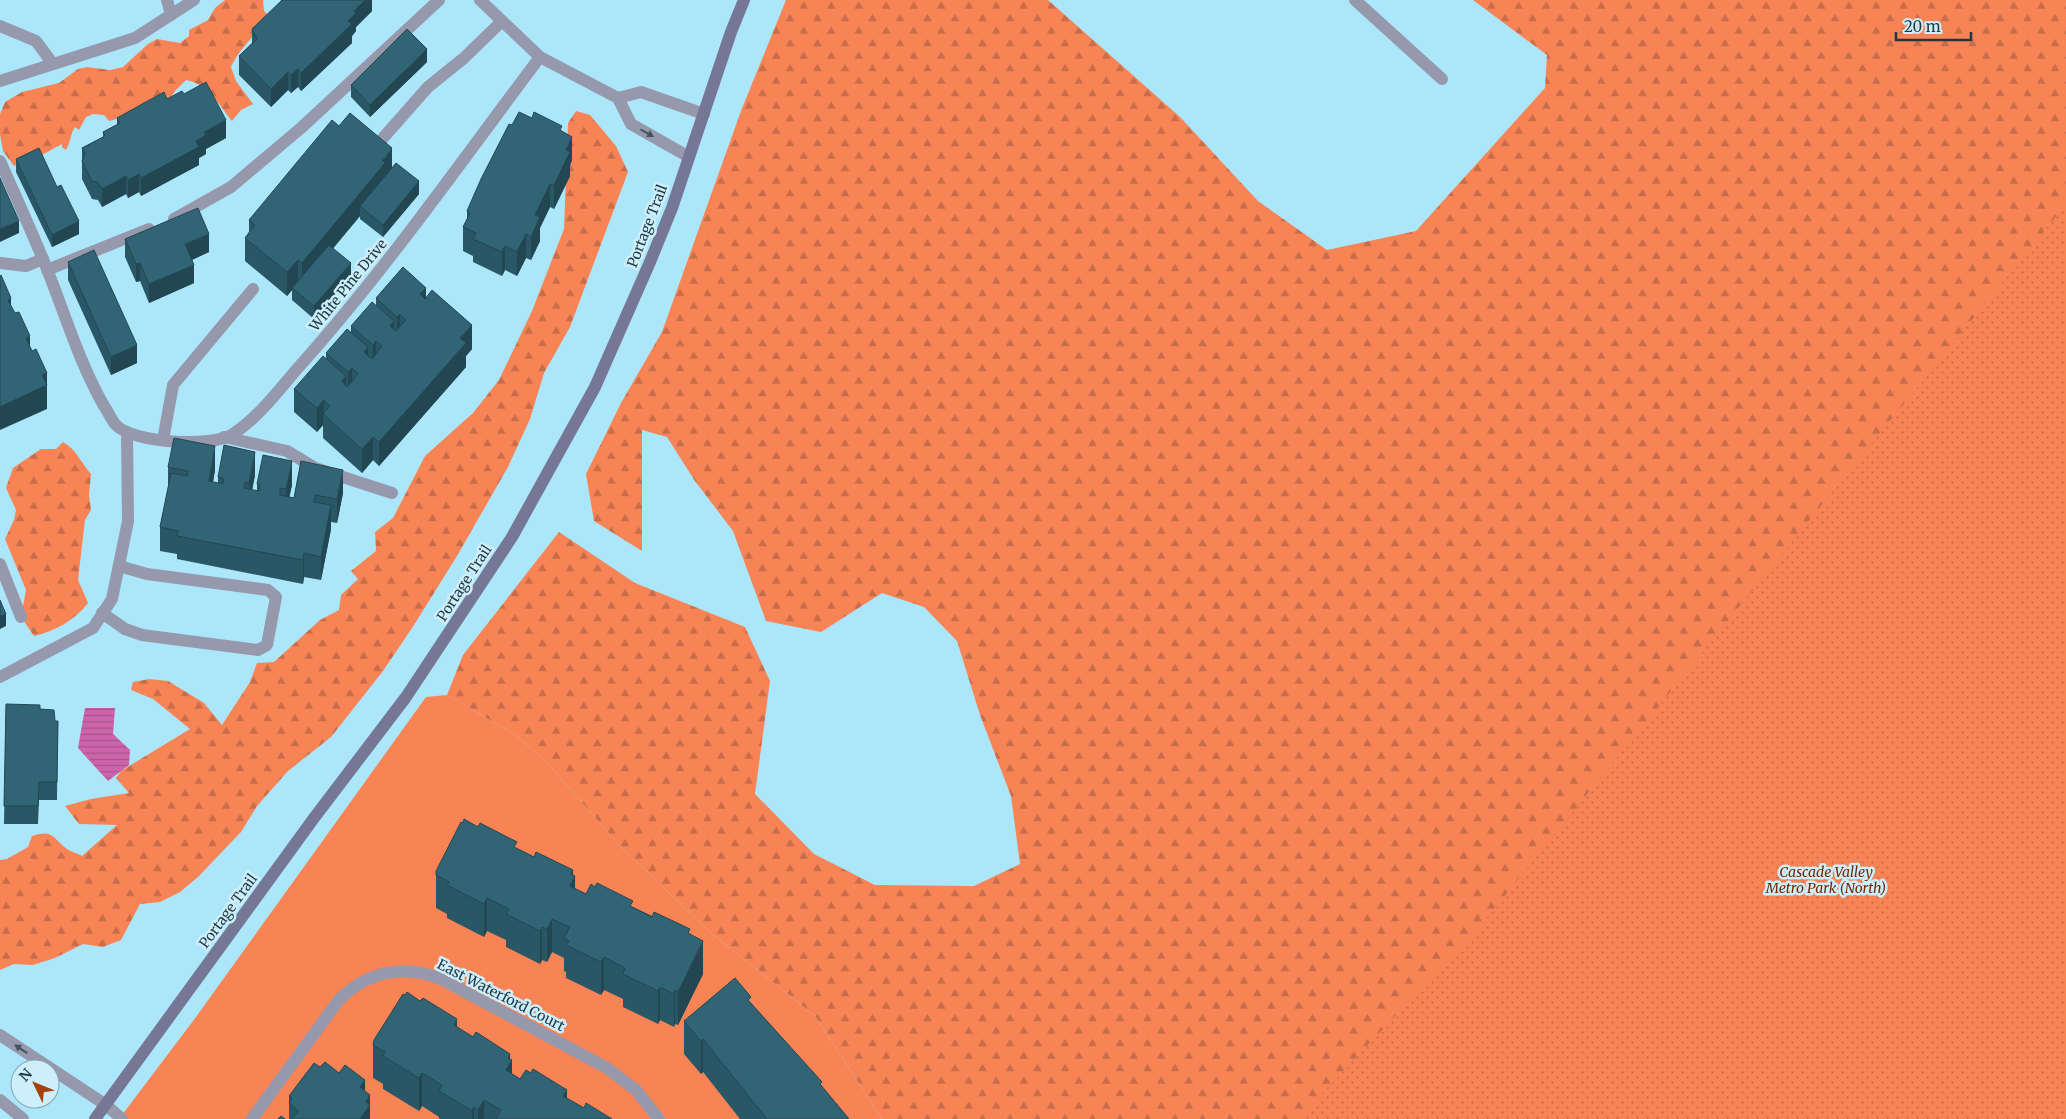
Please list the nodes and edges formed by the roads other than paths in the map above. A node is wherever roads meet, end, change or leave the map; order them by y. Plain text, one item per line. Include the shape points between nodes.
1 (167, 0) edge
2 (194, 0) edge
3 (439, 0) edge
4 (480, 0) edge
5 (744, 0) edge
6 (1355, 0) edge
7 (171, 15) junction
8 (502, 21) junction
9 (0, 26) edge
10 (540, 57) junction
11 (53, 64) junction
12 (1442, 79) dead end
13 (0, 81) edge
14 (618, 98) junction
15 (704, 114) junction
16 (376, 146) edge
17 (689, 156) junction
18 (0, 161) edge
19 (0, 263) edge
20 (45, 265) junction
21 (253, 289) dead end
22 (127, 432) junction
23 (224, 438) junction
24 (163, 440) junction
25 (392, 493) dead end
26 (0, 564) edge
27 (119, 566) junction
28 (102, 613) junction
29 (21, 617) dead end
30 (0, 677) edge
31 (0, 1036) edge
32 (0, 1100) edge
33 (106, 1105) junction
34 (23, 1119) edge
35 (95, 1119) edge
36 (122, 1119) edge
37 (252, 1119) edge
38 (659, 1119) edge

1 - 7 street
2 - 7 street
3 - 20 street via 301,128 231,187 180,217
4 - 8 street
5 - 15 main road, Portage Trail
6 - 12 street
7 - 11 street via 135,38
8 - 10 street
8 - 16 street via 428,87
9 - 11 street via 36,41
10 - 14 street
10 - 23 street, White Pine Drive via 389,260 256,414
11 - 13 street
14 - 15 street via 641,92
14 -> 17 street via 631,124
15 - 17 main road, Portage Trail
17 - 33 main road, Portage Trail via 650,262 595,387 512,537 406,697
18 - 20 street
19 - 20 street
20 - 22 street via 97,393 116,425
21 - 24 street via 173,385
22 - 24 street, White Pine Drive
22 - 27 street via 128,521
23 - 24 street, White Pine Drive via 205,443
23 - 25 street via 287,451 315,468
26 - 29 street
27 - 28 street via 112,599
27 - 28 street via 148,574 268,590 276,597 266,645 258,650 142,635 125,629
28 - 30 street via 93,628
33 -> 31 street
32 - 34 street
33 - 35 main road, Portage Trail
33 - 36 street
37 - 38 street, East Waterford Court via 350,988 383,973 400,970 417,971 444,980 607,1068 636,1090

